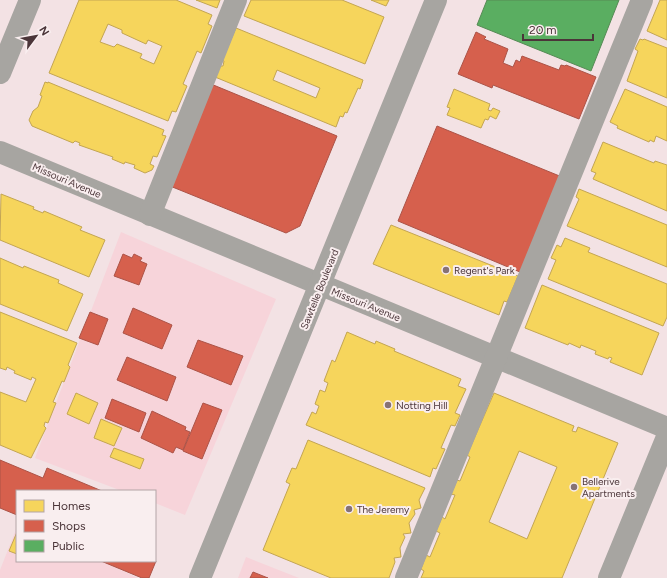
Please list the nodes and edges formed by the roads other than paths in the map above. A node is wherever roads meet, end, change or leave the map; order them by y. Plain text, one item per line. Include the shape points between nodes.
1 (30, 0) edge
2 (236, 0) edge
3 (436, 0) edge
4 (642, 0) edge
5 (0, 73) edge
6 (0, 152) edge
7 (150, 215) junction
8 (320, 286) junction
9 (495, 357) junction
10 (667, 428) edge
11 (667, 437) edge
12 (200, 578) edge
13 (406, 578) edge
14 (609, 578) edge

1 - 5 street
2 - 7 street
3 - 8 street, Sawtelle Boulevard
4 - 9 street
6 - 7 street, Missouri Avenue
7 - 8 street, Missouri Avenue
8 - 9 street, Missouri Avenue
8 - 12 street, Sawtelle Boulevard
9 - 10 street, Missouri Avenue
9 - 13 street via 480,400
11 - 14 street

